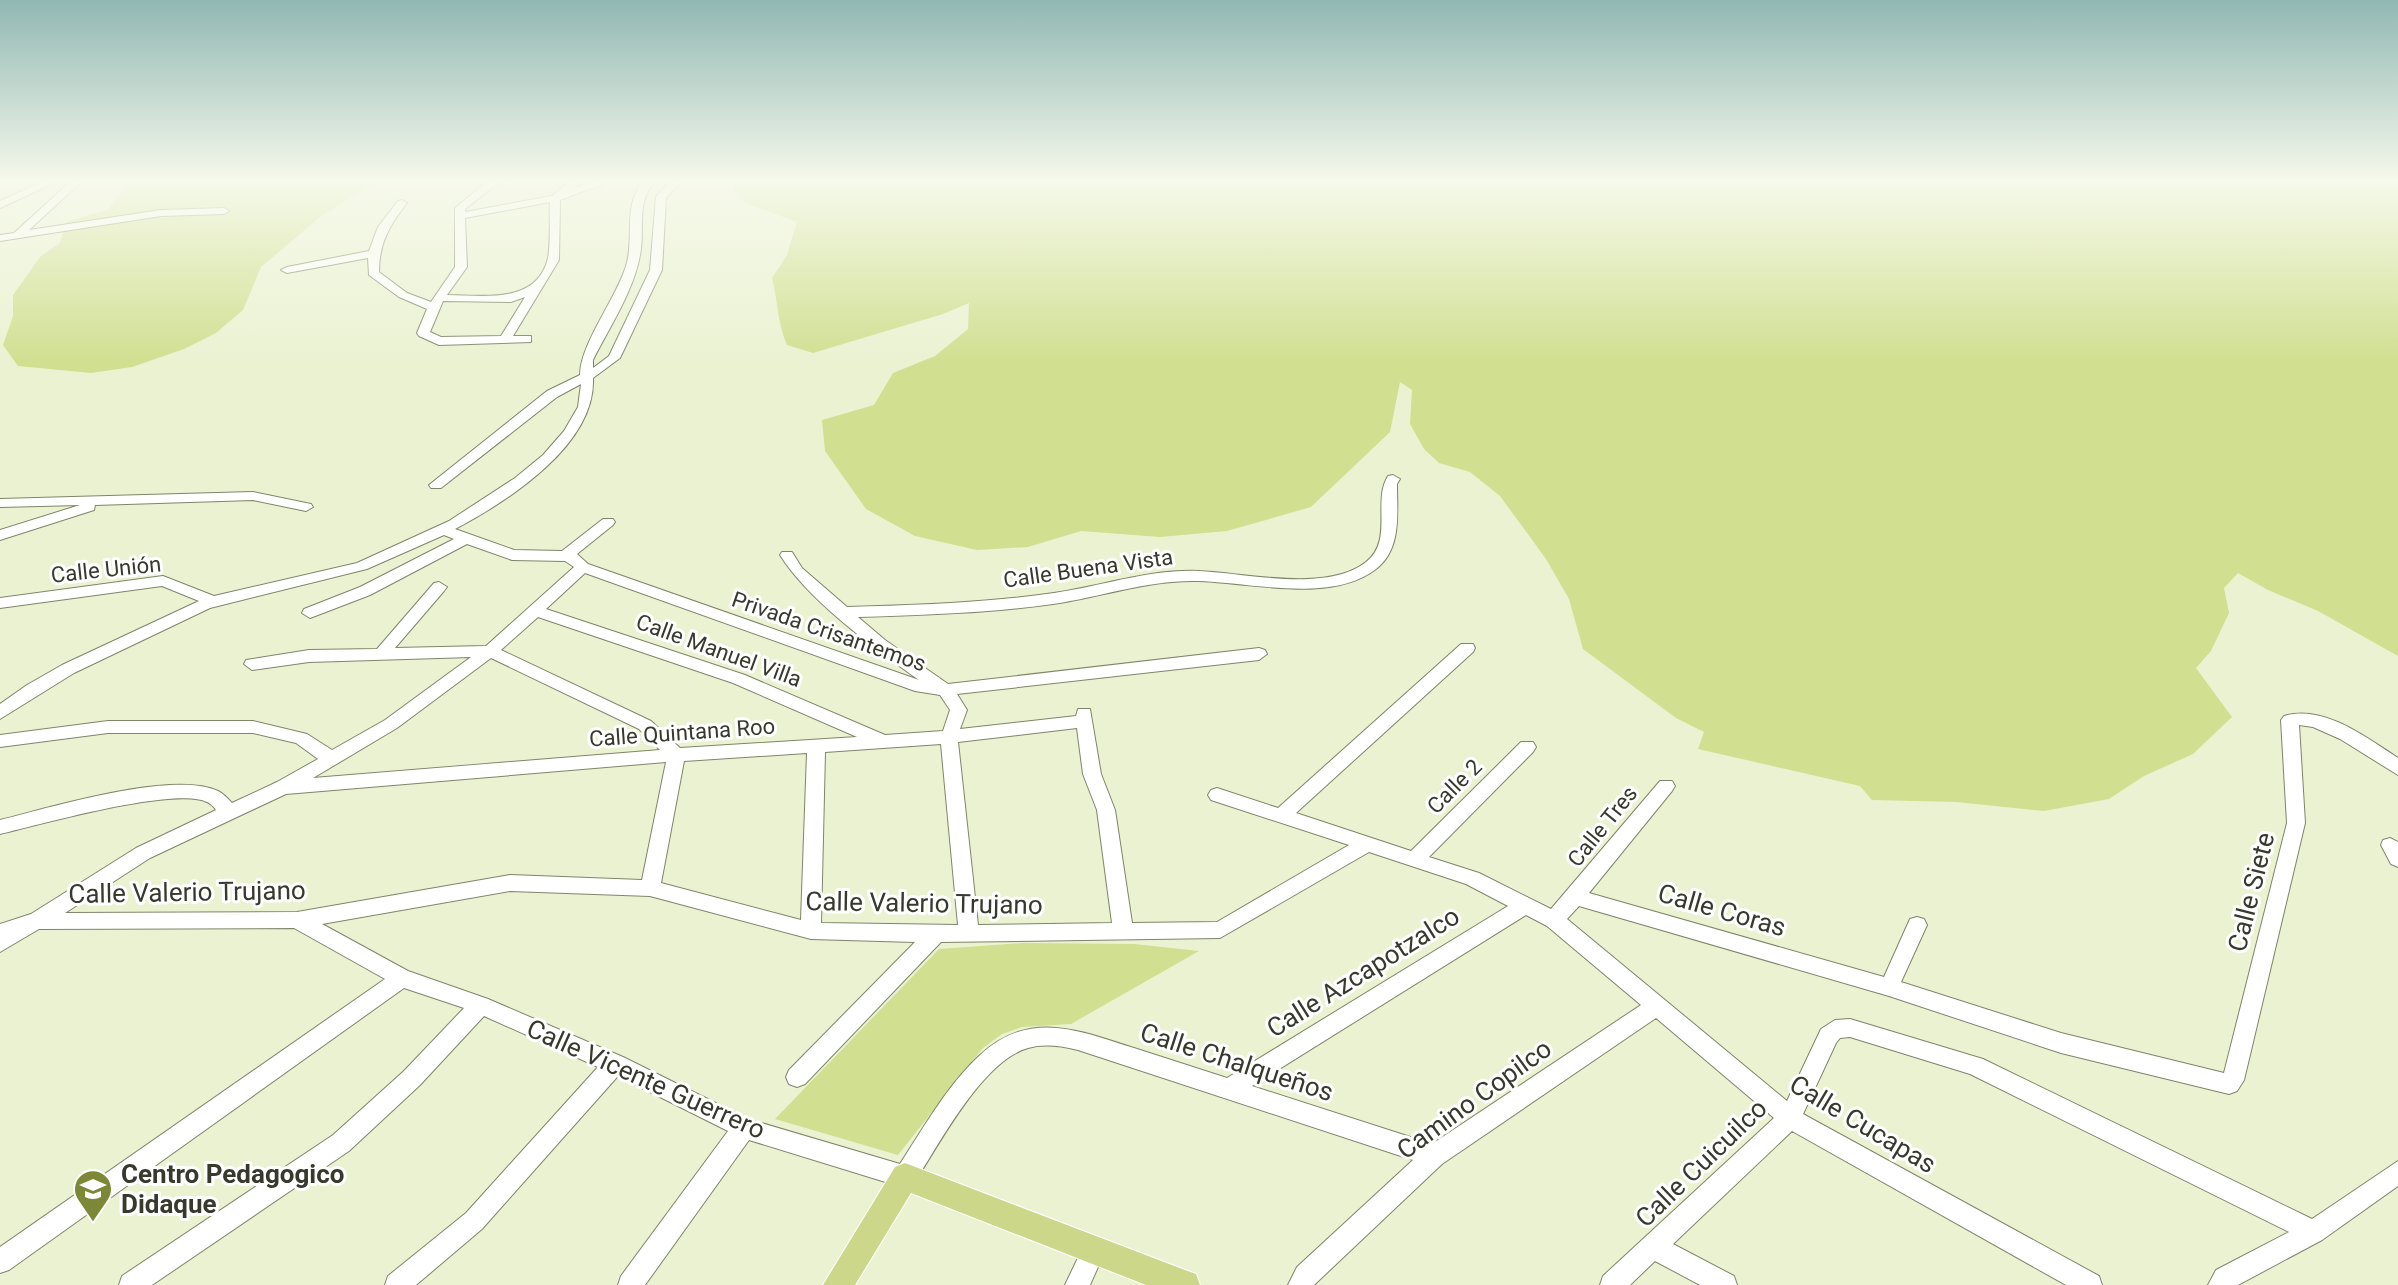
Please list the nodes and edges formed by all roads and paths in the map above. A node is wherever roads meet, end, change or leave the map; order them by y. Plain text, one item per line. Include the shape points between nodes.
1 (376, 242) edge
2 (460, 242) edge
3 (554, 242) edge
4 (636, 242) edge
5 (658, 242) edge
6 (372, 254) junction
7 (287, 270) dead end
8 (538, 287) junction
9 (644, 294) junction
10 (618, 296) junction
11 (437, 302) junction
12 (505, 339) junction
13 (527, 339) dead end
14 (587, 380) junction
15 (1393, 479) dead end
16 (436, 485) dead end
17 (105, 501) junction
18 (0, 503) edge
19 (306, 507) dead end
20 (608, 522) dead end
21 (446, 531) junction
22 (0, 535) edge
23 (467, 538) junction
24 (787, 555) dead end
25 (565, 556) junction
26 (583, 567) junction
27 (439, 587) dead end
28 (213, 601) junction
29 (5, 606) edge
30 (534, 610) junction
31 (843, 612) junction
32 (310, 613) dead end
33 (1467, 648) dead end
34 (490, 651) junction
35 (382, 653) junction
36 (1259, 654) dead end
37 (252, 664) dead end
38 (945, 690) junction
39 (0, 713) edge
40 (949, 737) junction
41 (0, 741) edge
42 (884, 741) junction
43 (1527, 747) dead end
44 (816, 748) junction
45 (676, 755) junction
46 (331, 759) junction
47 (2398, 768) edge
48 (1666, 786) dead end
49 (283, 787) junction
50 (1217, 795) dead end
51 (230, 813) junction
52 (1281, 816) junction
53 (0, 827) edge
54 (1365, 845) junction
55 (1415, 859) junction
56 (650, 888) junction
57 (1575, 897) junction
58 (1527, 904) junction
59 (297, 920) junction
60 (1554, 920) junction
61 (35, 921) junction
62 (1917, 925) dead end
63 (811, 931) junction
64 (1123, 931) junction
65 (0, 932) edge
66 (936, 934) junction
67 (969, 934) junction
68 (0, 944) edge
69 (402, 978) junction
70 (1889, 987) junction
71 (481, 1005) junction
72 (1657, 1006) junction
73 (615, 1064) junction
74 (797, 1077) dead end
75 (2229, 1084) joint
76 (1229, 1089) junction
77 (1790, 1118) junction
78 (744, 1128) junction
79 (1434, 1156) junction
80 (2398, 1172) edge
81 (905, 1177) junction
82 (2314, 1232) junction
83 (1654, 1247) junction
84 (1094, 1249) junction
85 (0, 1261) edge
86 (840, 1283) edge
87 (131, 1285) edge
88 (397, 1285) edge
89 (630, 1285) edge
90 (1077, 1285) edge
91 (1185, 1285) edge
92 (1300, 1285) edge
93 (1612, 1285) edge
94 (1725, 1285) edge
95 (2090, 1285) edge
96 (2220, 1285) edge

1 - 6 street
2 - 11 street via 461,267
3 - 8 street via 554,256
4 - 10 street
5 - 9 street via 656,270
6 - 7 street
6 - 11 street via 373,273 403,295
8 - 11 street via 511,299
8 - 12 street
9 - 10 street
9 - 14 street via 614,358
10 - 14 street via 587,360
11 - 12 street via 423,333 439,341
12 - 13 street
14 - 16 street via 552,394
14 - 21 street via 584,408 557,449
15 - 31 street, Calle Buena Vista via 1388,542 1372,565 1344,577 1284,584 1172,576 1056,598
17 - 18 street
17 - 19 street via 264,496
17 - 22 street
20 - 25 street
21 - 23 street
21 - 28 street via 361,567
23 - 25 street via 522,557
23 - 32 street
24 - 31 street via 797,571
25 - 26 street
26 - 30 street
26 - 38 street, Privada Crisantemos via 906,684
27 - 35 street
28 - 29 street, Calle Unión via 163,581
28 - 39 street via 48,678
30 - 34 street
30 - 42 street, Calle Manuel Villa via 739,679
31 - 38 street
33 - 52 street
34 - 35 street
34 - 45 street via 645,725
34 - 46 street via 391,724
35 - 37 street
36 - 38 street, Privada Crisantemos
38 - 40 street via 959,710
40 - 42 street, Calle Quintana Roo
40 - 64 street, Calle Quintana Roo via 1084,716 1092,774 1106,810
40 - 67 street
41 - 46 street via 108,727 253,727 301,738
42 - 44 street, Calle Quintana Roo
43 - 55 street, Calle 2
44 - 45 street, Calle Quintana Roo
44 - 63 street
45 - 49 street, Calle Quintana Roo
45 - 56 street
46 - 49 street
47 - 75 street, Calle Siete via 2384,755 2318,722 2290,720 2296,823
48 - 57 street, Calle Tres
49 - 51 street
50 - 52 street
51 - 53 street via 212,795 155,793
51 - 61 street via 143,853
52 - 54 street
54 - 55 street
54 - 64 street, Calle Valerio Trujano via 1220,930
55 - 58 street
56 - 59 street, Calle Valerio Trujano via 510,883
56 - 63 street, Calle Valerio Trujano
57 - 60 street
57 - 70 street, Calle Coras
58 - 60 street
58 - 76 street, Calle Azcapotzalco
59 - 61 street, Calle Valerio Trujano
59 - 69 street, Calle Vicente Guerrero
60 - 72 street, Calle Cucapas
61 - 65 street
61 - 68 street
62 - 70 street
63 - 66 street, Calle Valerio Trujano
64 - 67 street, Calle Valerio Trujano
66 - 67 street, Calle Valerio Trujano
66 - 74 street
69 - 71 street, Calle Vicente Guerrero
69 - 85 street
70 - 75 street, Calle Coras via 2061,1043
71 - 73 street, Calle Vicente Guerrero
71 - 87 street via 341,1143
72 - 77 street, Calle Cucapas
72 - 79 street, Camino Copilco
73 - 78 street, Calle Vicente Guerrero
73 - 88 street via 474,1221
76 - 79 street, Calle Chalqueños
76 - 81 street, Calle Chalqueños via 1078,1040 1021,1040 1004,1049 972,1081
77 - 82 street, Calle Cuicuilco via 1828,1036 1835,1029 1850,1028 1975,1066
77 - 83 street, Calle Cuicuilco
77 - 95 street, Calle Cucapas
78 - 81 street, Calle Vicente Guerrero
78 - 89 street
79 - 92 street, Camino Copilco
80 - 82 street
81 - 84 main road, Calle Vicente Guerrero
81 - 86 main road
82 - 96 street
83 - 93 street, Calle Cuicuilco
83 - 94 street
84 - 90 street
84 - 91 main road, Calle Vicente Guerrero

